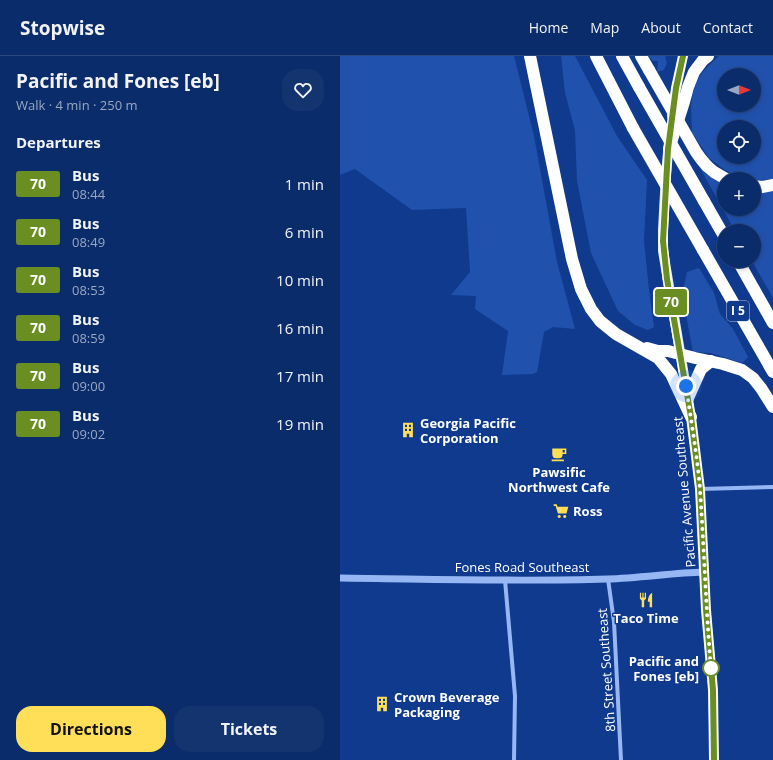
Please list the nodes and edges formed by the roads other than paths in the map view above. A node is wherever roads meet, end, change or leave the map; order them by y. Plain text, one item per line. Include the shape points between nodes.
1 (530, 56) edge
2 (596, 56) edge
3 (622, 56) edge
4 (641, 56) edge
5 (683, 56) edge
6 (708, 56) edge
7 (668, 149) junction
8 (717, 174) edge
9 (773, 185) edge
10 (761, 186) edge
11 (717, 224) edge
12 (742, 268) edge
13 (773, 323) edge
14 (636, 345) junction
15 (680, 354) junction
16 (711, 361) junction
17 (773, 372) edge
18 (688, 398) junction
19 (773, 407) edge
20 (691, 417) junction
21 (773, 488) edge
22 (700, 489) junction
23 (704, 572) junction
24 (340, 578) edge
25 (608, 579) junction
26 (505, 580) junction
27 (514, 760) edge
28 (621, 760) edge
29 (714, 760) edge

1 - 14 highway via 580,289 600,321
2 - 17 highway, I 5, bridge via 633,128
3 - 11 highway, bridge
4 - 8 highway, bridge via 696,152
5 - 7 main road, Pacific Avenue Southeast
6 - 7 highway via 694,72
7 - 15 main road, Pacific Avenue Southeast via 663,246
9 - 10 highway
12 - 13 highway, I 5
14 - 15 highway
14 - 20 highway via 658,358 671,374
15 - 16 highway
15 - 18 main road, Pacific Avenue Southeast
16 - 18 highway via 701,369
16 - 19 highway via 742,370 753,378
18 - 20 main road, Pacific Avenue Southeast
20 - 22 main road, Pacific Avenue Southeast
21 - 22 street
22 - 23 main road, Pacific Avenue Southeast
23 - 25 street, Fones Road Southeast
23 - 29 main road, Pacific Avenue Southeast via 713,690
24 - 26 street, Fones Road Southeast
25 - 26 street, Fones Road Southeast
25 - 28 street, 8th Street Southeast via 614,622
26 - 27 street via 515,696

